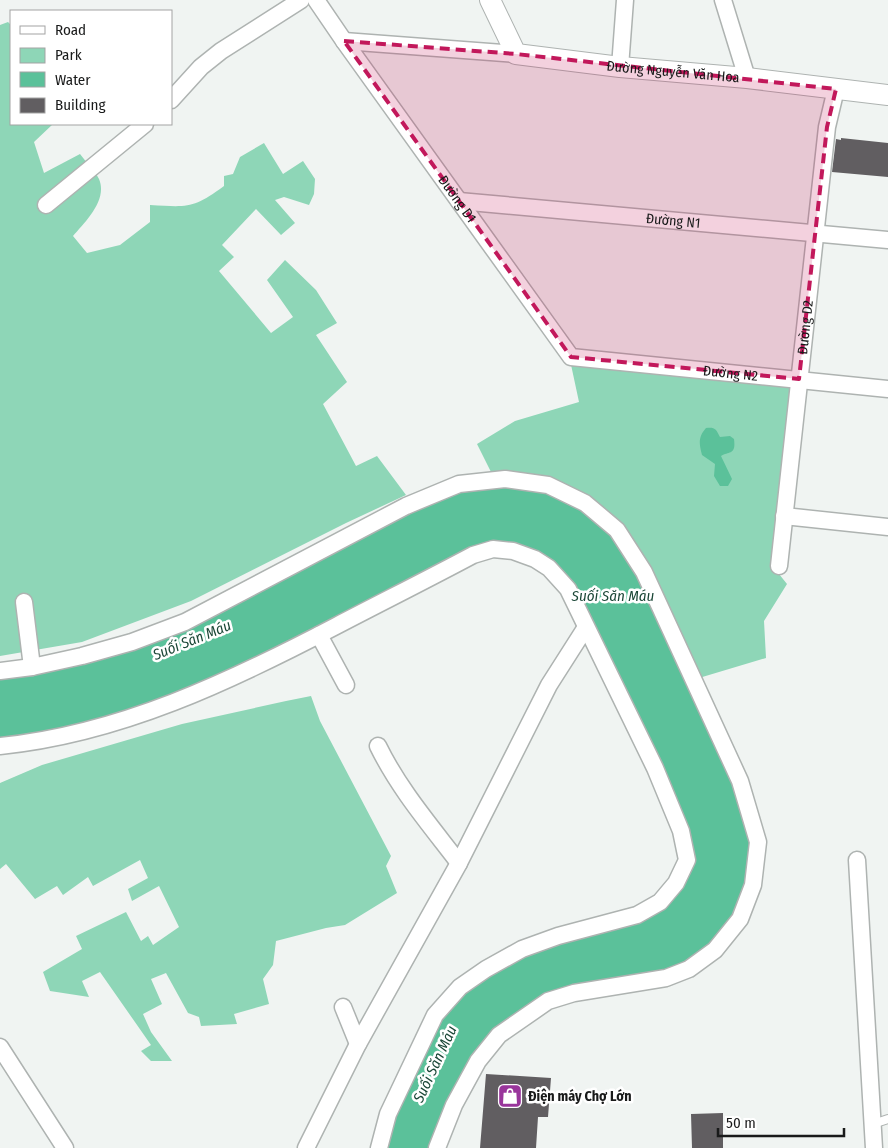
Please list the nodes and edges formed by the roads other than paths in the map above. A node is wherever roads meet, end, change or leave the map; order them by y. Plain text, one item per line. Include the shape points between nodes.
1 (301, 0) edge
2 (316, 0) edge
3 (490, 0) edge
4 (626, 0) edge
5 (723, 0) edge
6 (344, 41) junction
7 (516, 54) junction
8 (620, 67) junction
9 (747, 78) junction
10 (836, 89) junction
11 (888, 95) edge
12 (172, 99) edge
13 (145, 125) edge
14 (459, 201) junction
15 (46, 205) dead end
16 (815, 233) junction
17 (888, 240) edge
18 (571, 356) joint
19 (799, 379) junction
20 (888, 389) edge
21 (784, 516) junction
22 (888, 528) edge
23 (779, 566) dead end
24 (24, 602) dead end
25 (586, 626) junction
26 (319, 635) junction
27 (32, 667) junction
28 (0, 671) edge
29 (346, 685) dead end
30 (0, 746) edge
31 (378, 746) dead end
32 (857, 860) dead end
33 (458, 863) junction
34 (343, 1007) dead end
35 (358, 1044) junction
36 (0, 1047) edge
37 (880, 1122) edge
38 (66, 1148) edge
39 (306, 1148) edge
40 (379, 1148) edge
41 (437, 1148) edge
42 (874, 1148) edge

1 - 12 street via 221,51 201,67
2 - 6 street, Đường D1
3 - 7 street
4 - 8 street
5 - 9 street
6 - 7 street
6 - 14 street, Đường D1
7 - 8 street, Đường Nguyễn Văn Hoa
8 - 9 street, Đường Nguyễn Văn Hoa
9 - 10 street, Đường Nguyễn Văn Hoa
10 - 11 street, Đường Nguyễn Văn Hoa
10 - 16 street, Đường D2 via 827,128
13 - 15 street
14 - 16 street, Đường N1
14 - 18 street, Đường D1
16 - 17 street, Đường N1
16 - 19 street, Đường D2
18 - 19 street, Đường N2
19 - 20 street, Đường N2
19 - 21 street, Đường D2
21 - 22 street
21 - 23 street, Đường D2
24 - 27 street
25 - 26 street via 568,589 549,568 535,559 493,549 473,555
25 - 33 street via 549,685
25 - 40 street via 655,768 681,831 687,860 676,883 660,902 637,915 522,949 486,968 460,988 435,1015 388,1114
26 - 29 street
26 - 30 street via 180,700 66,735
27 - 28 street
27 - 41 street via 132,642 185,622 406,506 459,484 505,479 548,485 585,503 617,530 644,572 740,781 758,842 753,885 740,919 715,950 689,968 666,978 574,993 548,1001 499,1035 478,1061 454,1105
31 - 33 street via 400,786
32 - 37 street
33 - 35 street
34 - 35 street
35 - 39 street
36 - 38 street
37 - 42 street

